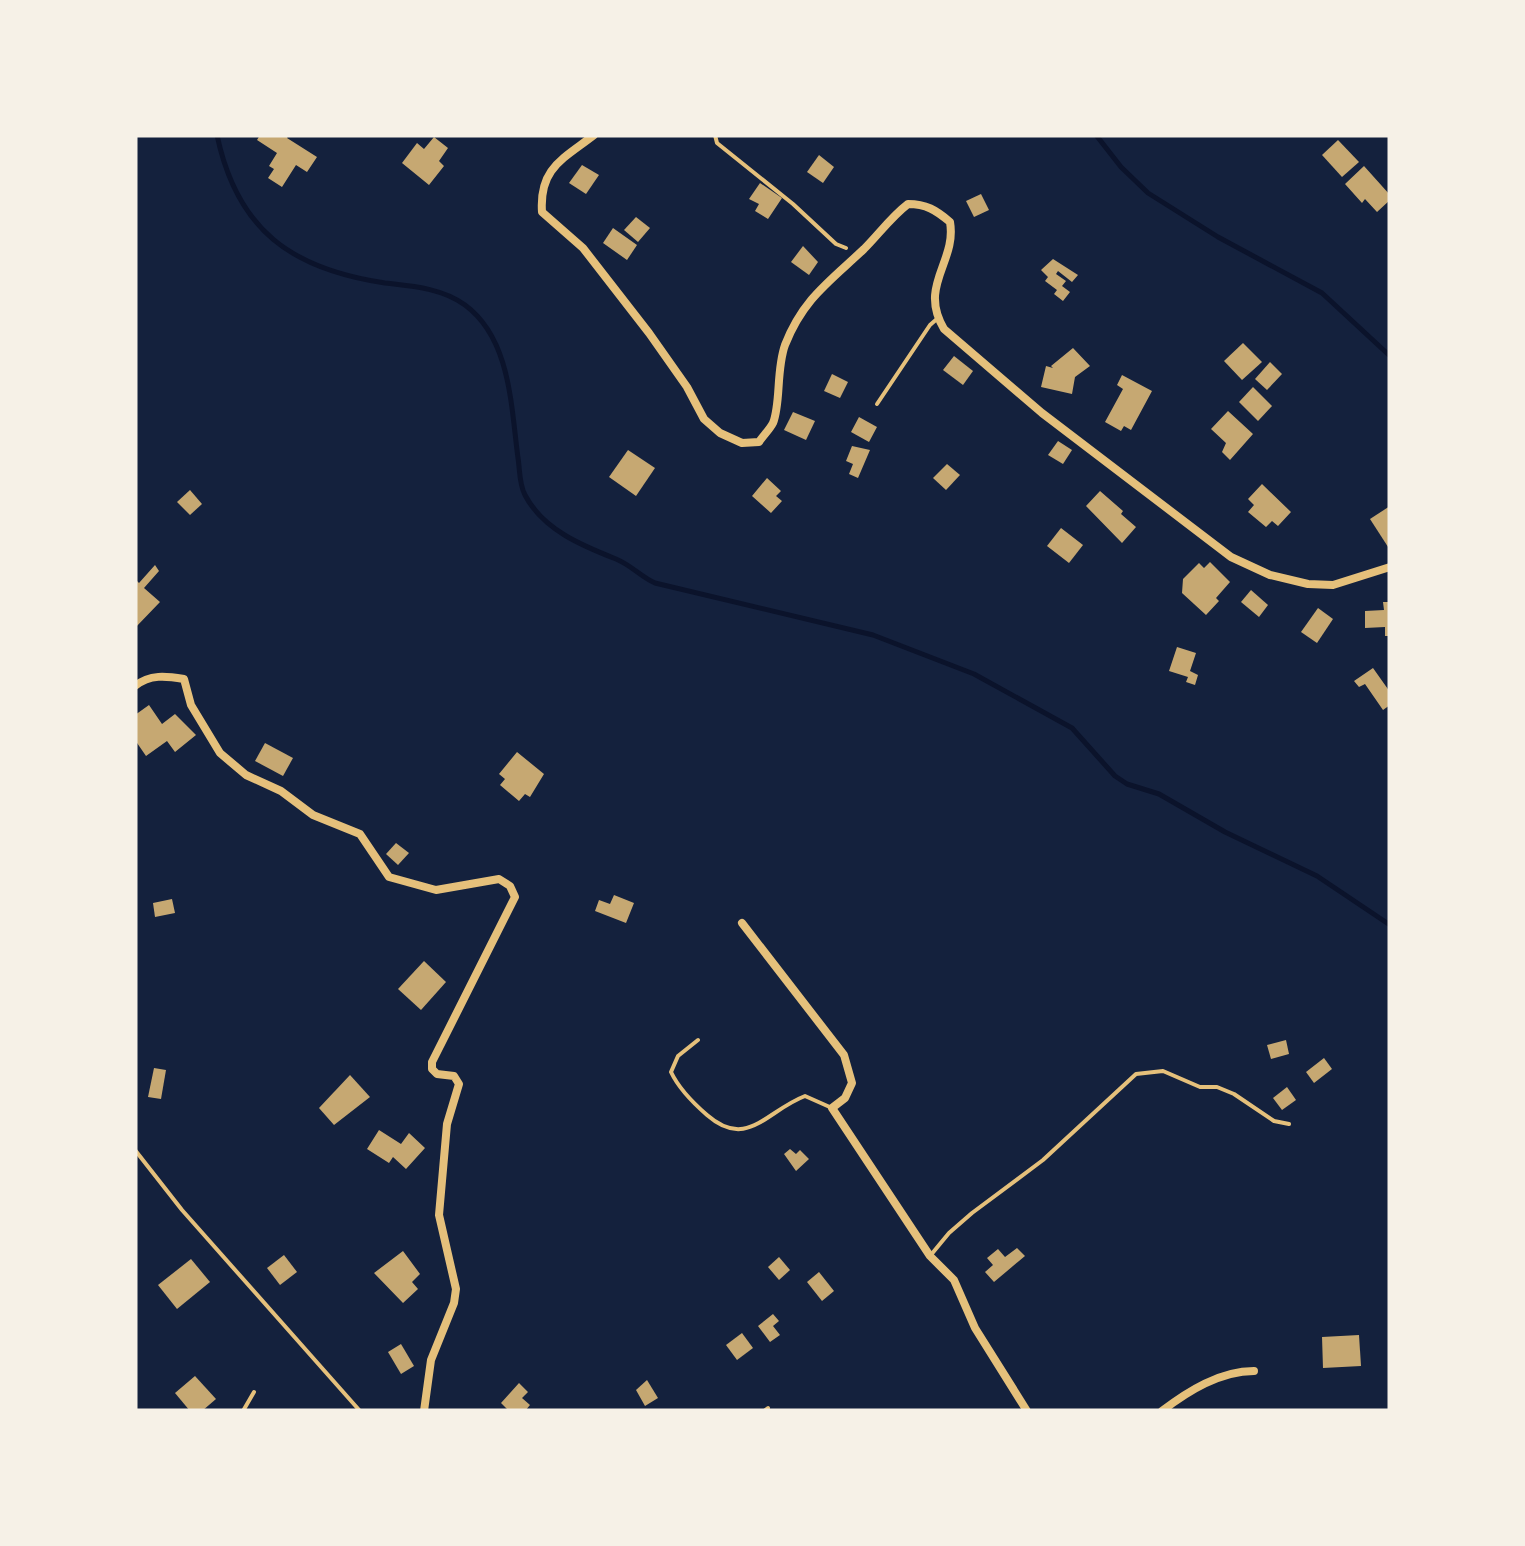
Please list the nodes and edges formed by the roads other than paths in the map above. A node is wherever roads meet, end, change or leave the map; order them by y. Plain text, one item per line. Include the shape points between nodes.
1 (594, 135) edge
2 (938, 318) junction
3 (878, 404) dead end
4 (1390, 567) edge
5 (135, 686) edge
6 (742, 923) dead end
7 (698, 1040) dead end
8 (832, 1108) junction
9 (1290, 1124) dead end
10 (930, 1256) junction
11 (1254, 1370) dead end
12 (254, 1392) dead end
13 (243, 1411) edge
14 (424, 1411) edge
15 (1027, 1411) edge
16 (1162, 1411) edge

1 - 2 street via 550,168 542,212 583,248 720,433 759,442 772,424 776,380 800,310 908,204 932,208 950,222 934,297
2 - 3 lane
2 - 4 street via 1042,414 1231,557 1308,584 1333,585
5 - 14 street via 159,676 184,678 191,706 220,753 314,815 360,834 389,877 436,890 499,879 516,897 432,1062 437,1074 460,1084 447,1124 439,1215 456,1289 431,1360
6 - 8 street via 844,1055 852,1083
7 - 8 lane via 671,1072 686,1096 725,1129 751,1128 805,1096
8 - 10 street
9 - 10 lane via 1217,1087 1163,1071 1136,1074
10 - 15 street via 954,1280 975,1328
11 - 16 street via 1202,1385
12 - 13 lane

